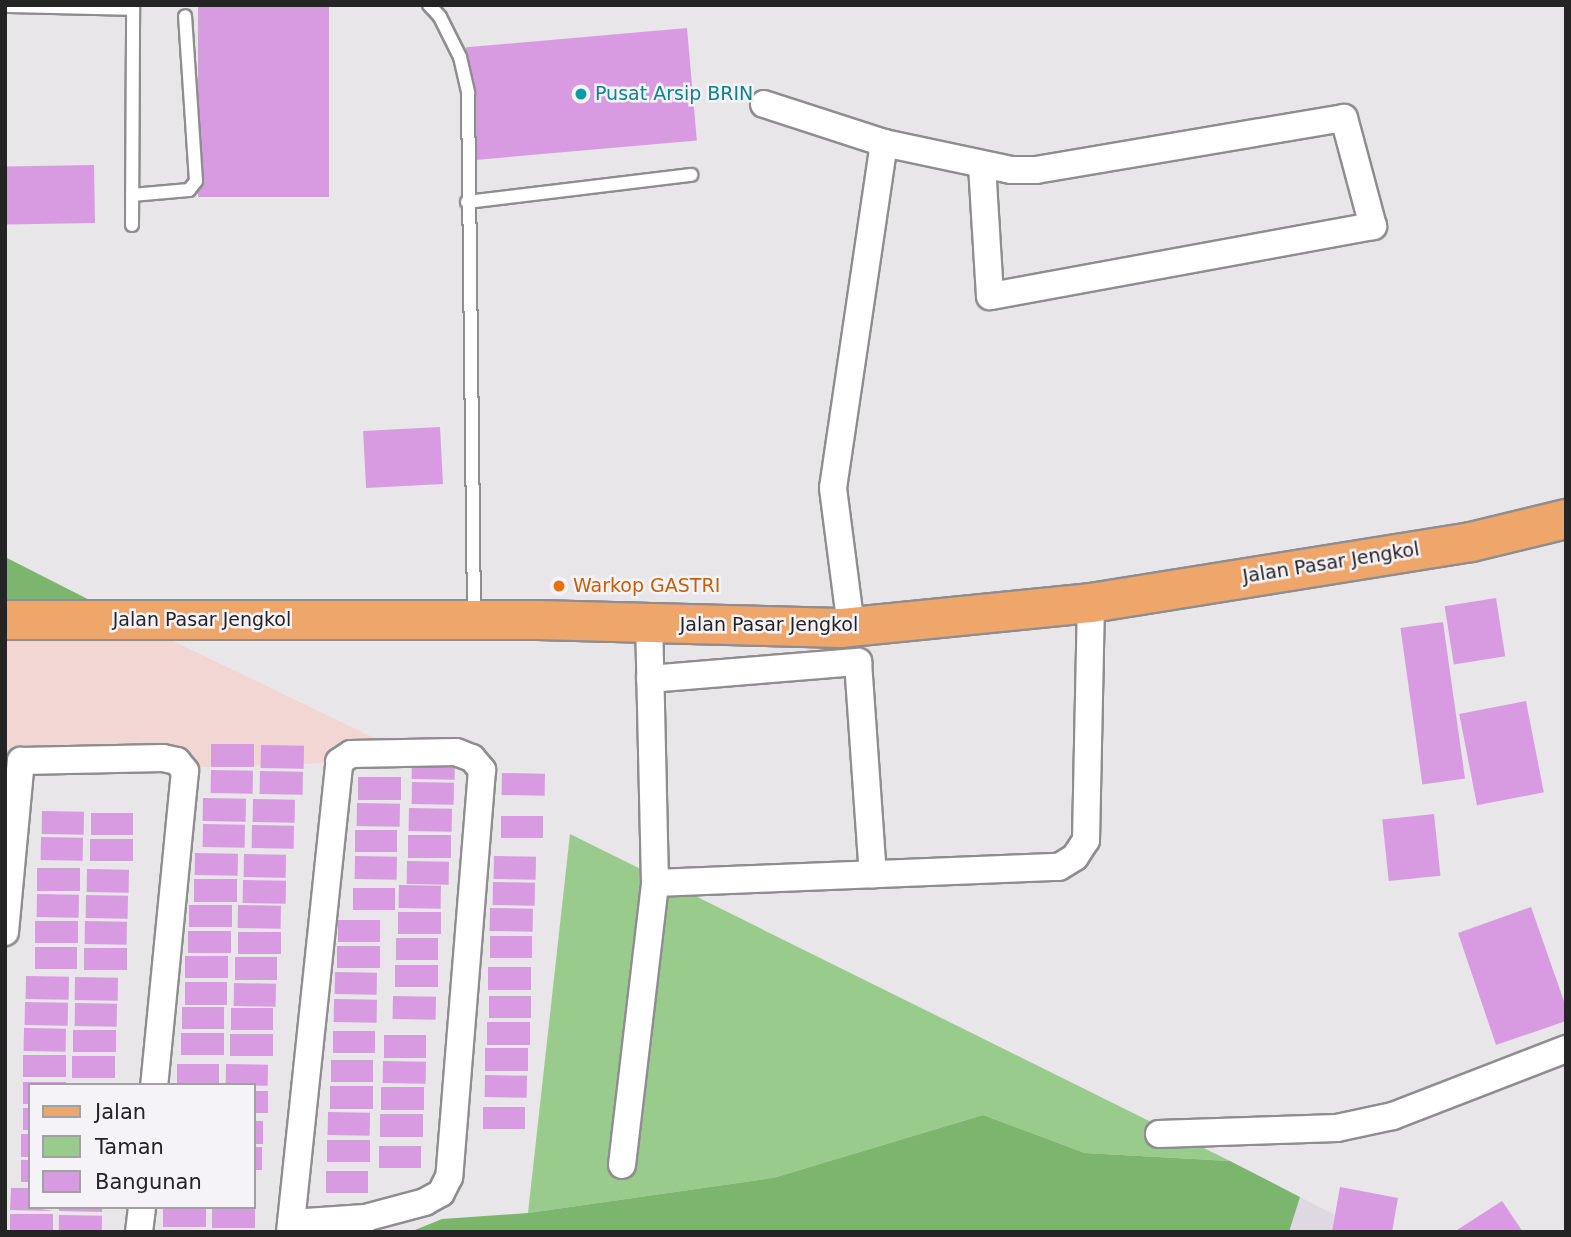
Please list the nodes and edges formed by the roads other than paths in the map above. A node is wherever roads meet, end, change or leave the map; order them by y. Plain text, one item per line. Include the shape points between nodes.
1 (429, 5) edge
2 (5, 6) edge
3 (132, 7) edge
4 (185, 16) dead end
5 (764, 104) dead end
6 (884, 143) junction
7 (982, 165) junction
8 (691, 175) dead end
9 (132, 195) junction
10 (467, 202) junction
11 (132, 225) dead end
12 (1566, 519) edge
13 (1091, 603) junction
14 (5, 620) edge
15 (474, 621) junction
16 (649, 624) junction
17 (851, 627) junction
18 (650, 679) junction
19 (13, 762) edge
20 (873, 874) junction
21 (654, 883) junction
22 (5, 932) edge
23 (1566, 1049) edge
24 (154, 1083) edge
25 (1159, 1134) dead end
26 (622, 1165) dead end
27 (142, 1209) edge
28 (361, 1225) edge
29 (290, 1228) edge
30 (139, 1232) edge

1 - 10 lane via 460,57 468,93
2 - 3 lane
3 - 9 lane
4 - 9 lane via 196,181 189,190
5 - 6 street
6 - 7 street
6 - 17 street via 832,488
7 - 7 street via 990,296 1373,226 1344,118 1036,170
8 - 10 lane
9 - 11 lane
10 - 15 lane
12 - 13 main road, Jalan Pasar Jengkol via 1471,542
13 - 17 main road, Jalan Pasar Jengkol
13 - 20 street via 1086,840 1075,858 1059,867
14 - 15 main road, Jalan Pasar Jengkol
15 - 16 main road, Jalan Pasar Jengkol
16 - 17 main road, Jalan Pasar Jengkol
16 - 18 street
18 - 20 street via 858,662
18 - 21 street
19 - 22 street
19 - 24 street via 163,758 177,761 185,771
20 - 21 street
21 - 26 street
23 - 25 street via 1431,1103 1337,1128
27 - 30 street
28 - 29 street
28 - 29 street via 425,1202 440,1193 449,1177 482,770 472,758 456,752 351,754 339,762

